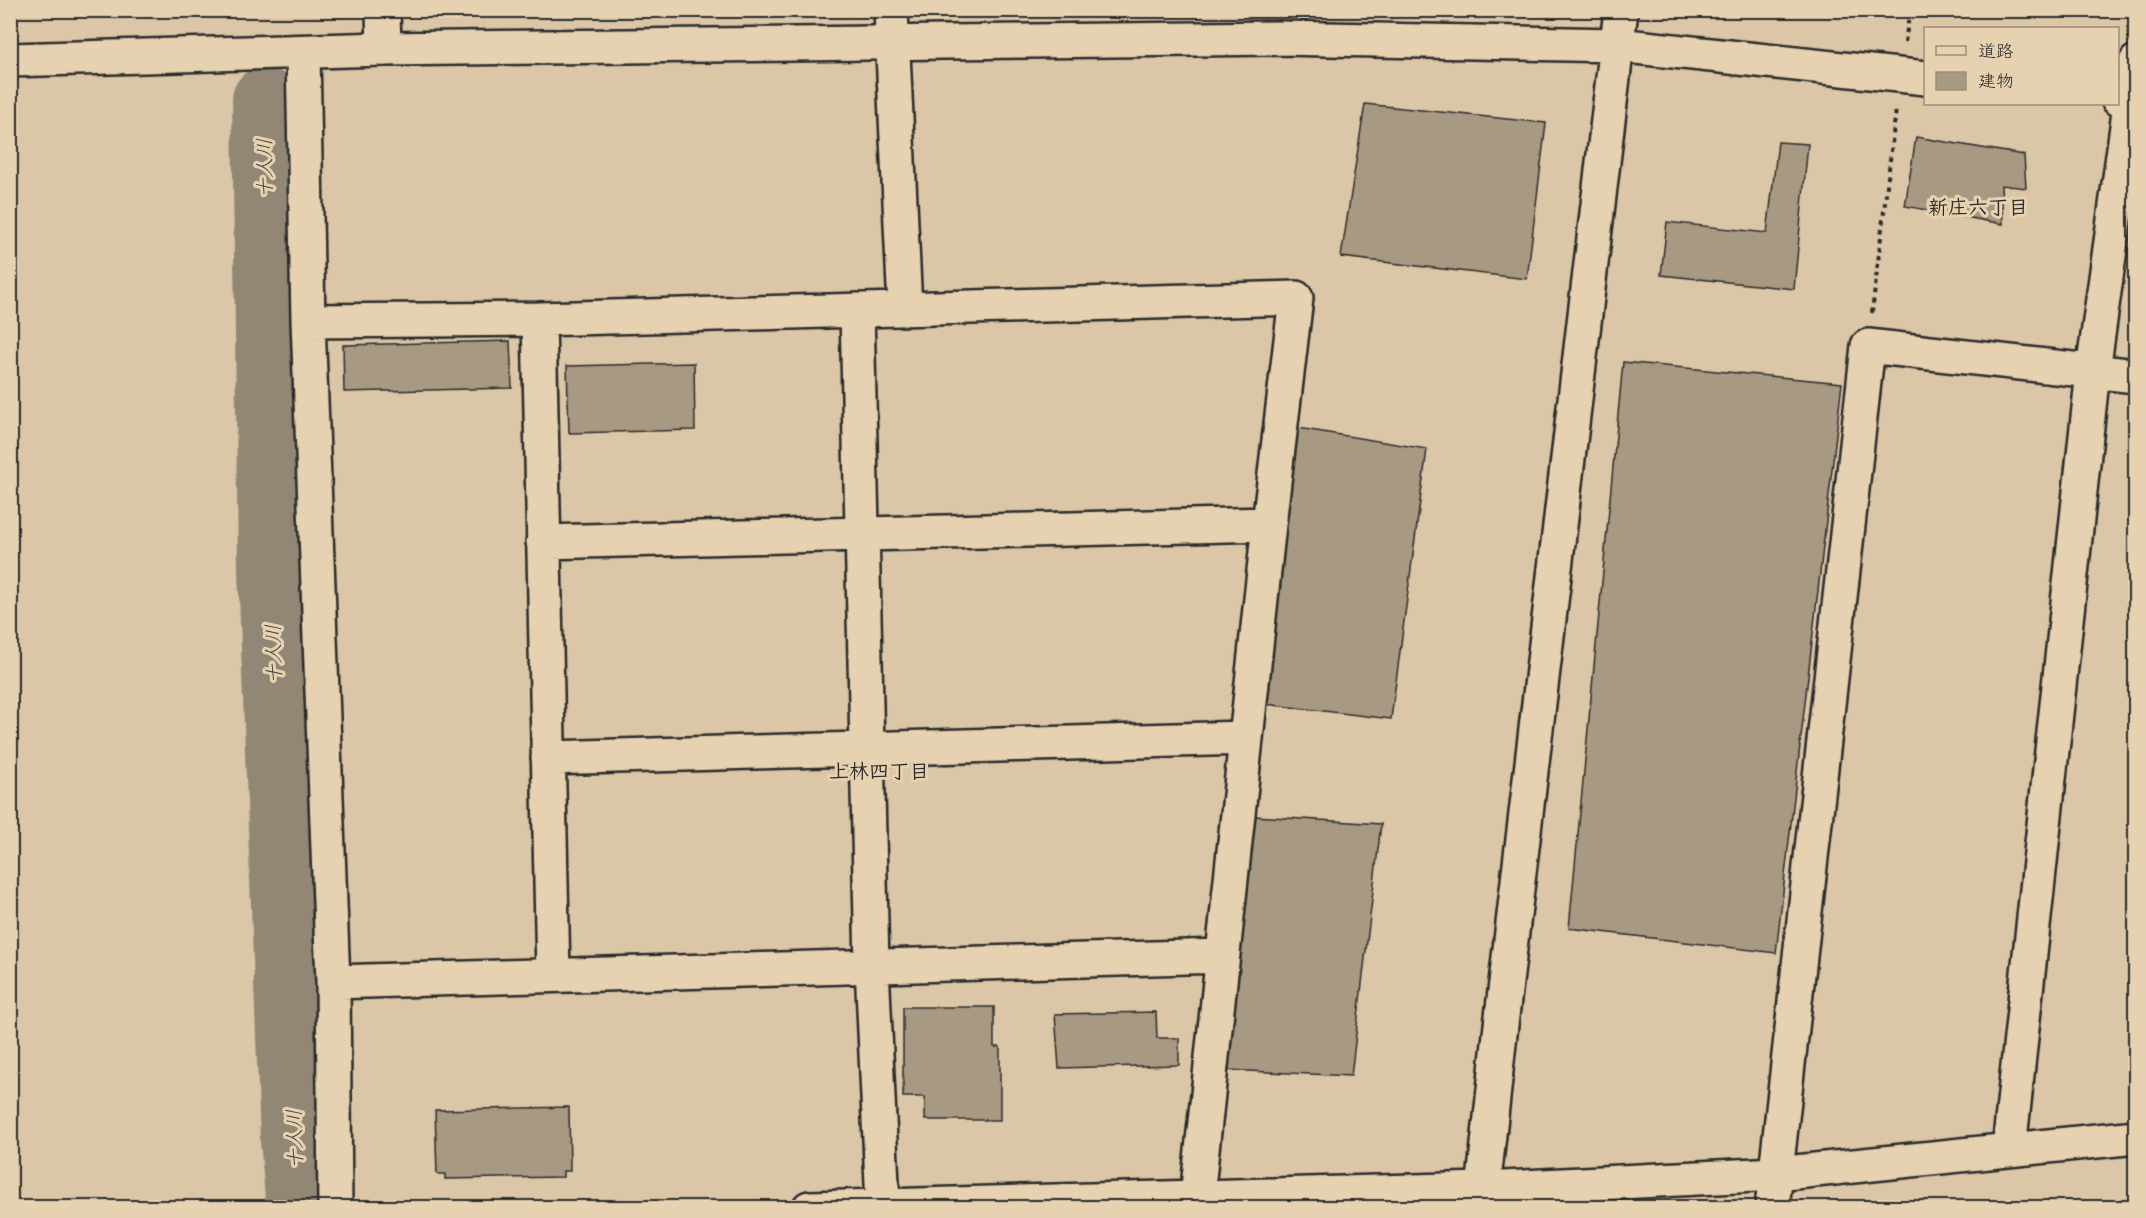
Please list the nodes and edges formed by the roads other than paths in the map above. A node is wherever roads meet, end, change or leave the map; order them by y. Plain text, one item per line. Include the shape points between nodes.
1 (384, 10) edge
2 (891, 10) edge
3 (1621, 10) edge
4 (891, 44) junction
5 (1617, 45) junction
6 (384, 50) junction
7 (303, 52) junction
8 (10, 60) edge
9 (2136, 62) edge
10 (1913, 77) edge
11 (2128, 100) edge
12 (905, 309) junction
13 (857, 310) junction
14 (539, 319) junction
15 (308, 321) junction
16 (2093, 371) junction
17 (2136, 376) edge
18 (1269, 524) junction
19 (863, 534) junction
20 (543, 542) junction
21 (1245, 738) junction
22 (868, 748) junction
23 (548, 758) junction
24 (1221, 956) junction
25 (872, 966) junction
26 (553, 975) junction
27 (333, 982) junction
28 (2136, 1137) edge
29 (2009, 1149) junction
30 (1776, 1173) junction
31 (1482, 1198) edge
32 (1196, 1202) edge
33 (883, 1206) junction
34 (940, 1206) edge
35 (335, 1208) edge
36 (809, 1208) edge
37 (1772, 1208) edge

1 - 6 street
2 - 4 street
3 - 5 street
4 - 5 street via 1279,38
4 - 6 street
4 - 12 street
5 - 10 street
5 - 31 street
6 - 7 street
7 - 8 street
7 - 15 street
9 - 11 street
11 - 16 street
12 - 13 street
12 - 18 street via 1296,298
13 - 14 street
13 - 19 street
14 - 15 street
14 - 20 street
15 - 27 street
16 - 17 street
16 - 29 street
16 - 30 street via 1868,346
18 - 19 street
18 - 21 street
19 - 20 street
19 - 22 street
20 - 23 street
21 - 22 street
21 - 24 street
22 - 23 street
22 - 25 street
23 - 26 street
24 - 25 street
24 - 32 street
25 - 26 street
25 - 33 street
26 - 27 street
27 - 35 street
28 - 29 street
29 - 30 street
30 - 31 street
30 - 37 street
31 - 32 street
32 - 34 street
33 - 34 street
33 - 36 street

